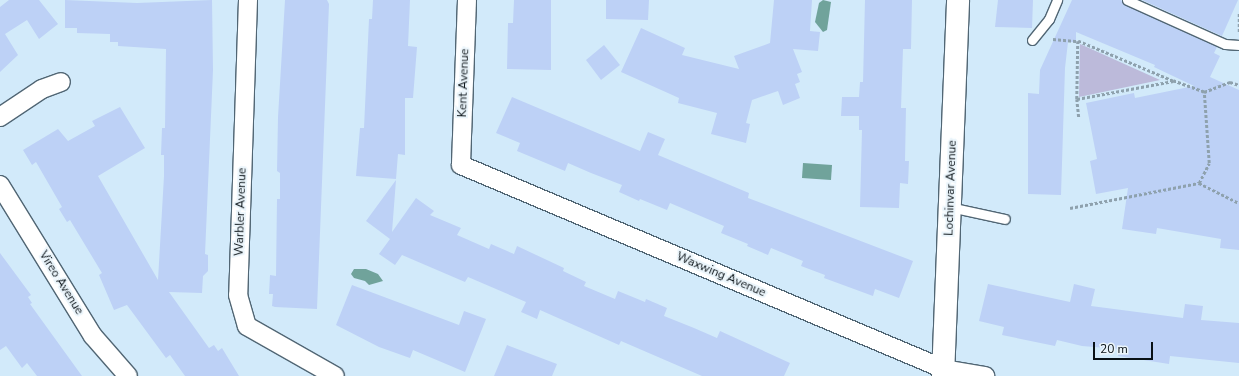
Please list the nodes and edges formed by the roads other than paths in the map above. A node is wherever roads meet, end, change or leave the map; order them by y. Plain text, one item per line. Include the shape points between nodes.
1 (248, 0) edge
2 (467, 0) edge
3 (958, 0) edge
4 (1057, 0) edge
5 (1127, 0) edge
6 (1033, 38) road end
7 (1239, 45) edge
8 (61, 82) dead end
9 (0, 117) edge
10 (460, 165) joint
11 (0, 186) edge
12 (950, 206) junction
13 (1005, 219) dead end
14 (943, 372) edge
15 (333, 375) edge
16 (128, 376) edge
17 (985, 376) edge

1 - 15 street, Warbler Avenue via 238,294 247,326
2 - 10 street, Kent Avenue
3 - 12 street, Lochinvar Avenue
4 - 6 lane via 1049,19
5 - 7 lane via 1225,44
8 - 9 street via 42,89
10 - 14 street, Waxwing Avenue
11 - 16 street, Vireo Avenue via 93,336
12 - 13 lane
12 - 14 street, Lochinvar Avenue
14 - 17 street, Waxwing Avenue

